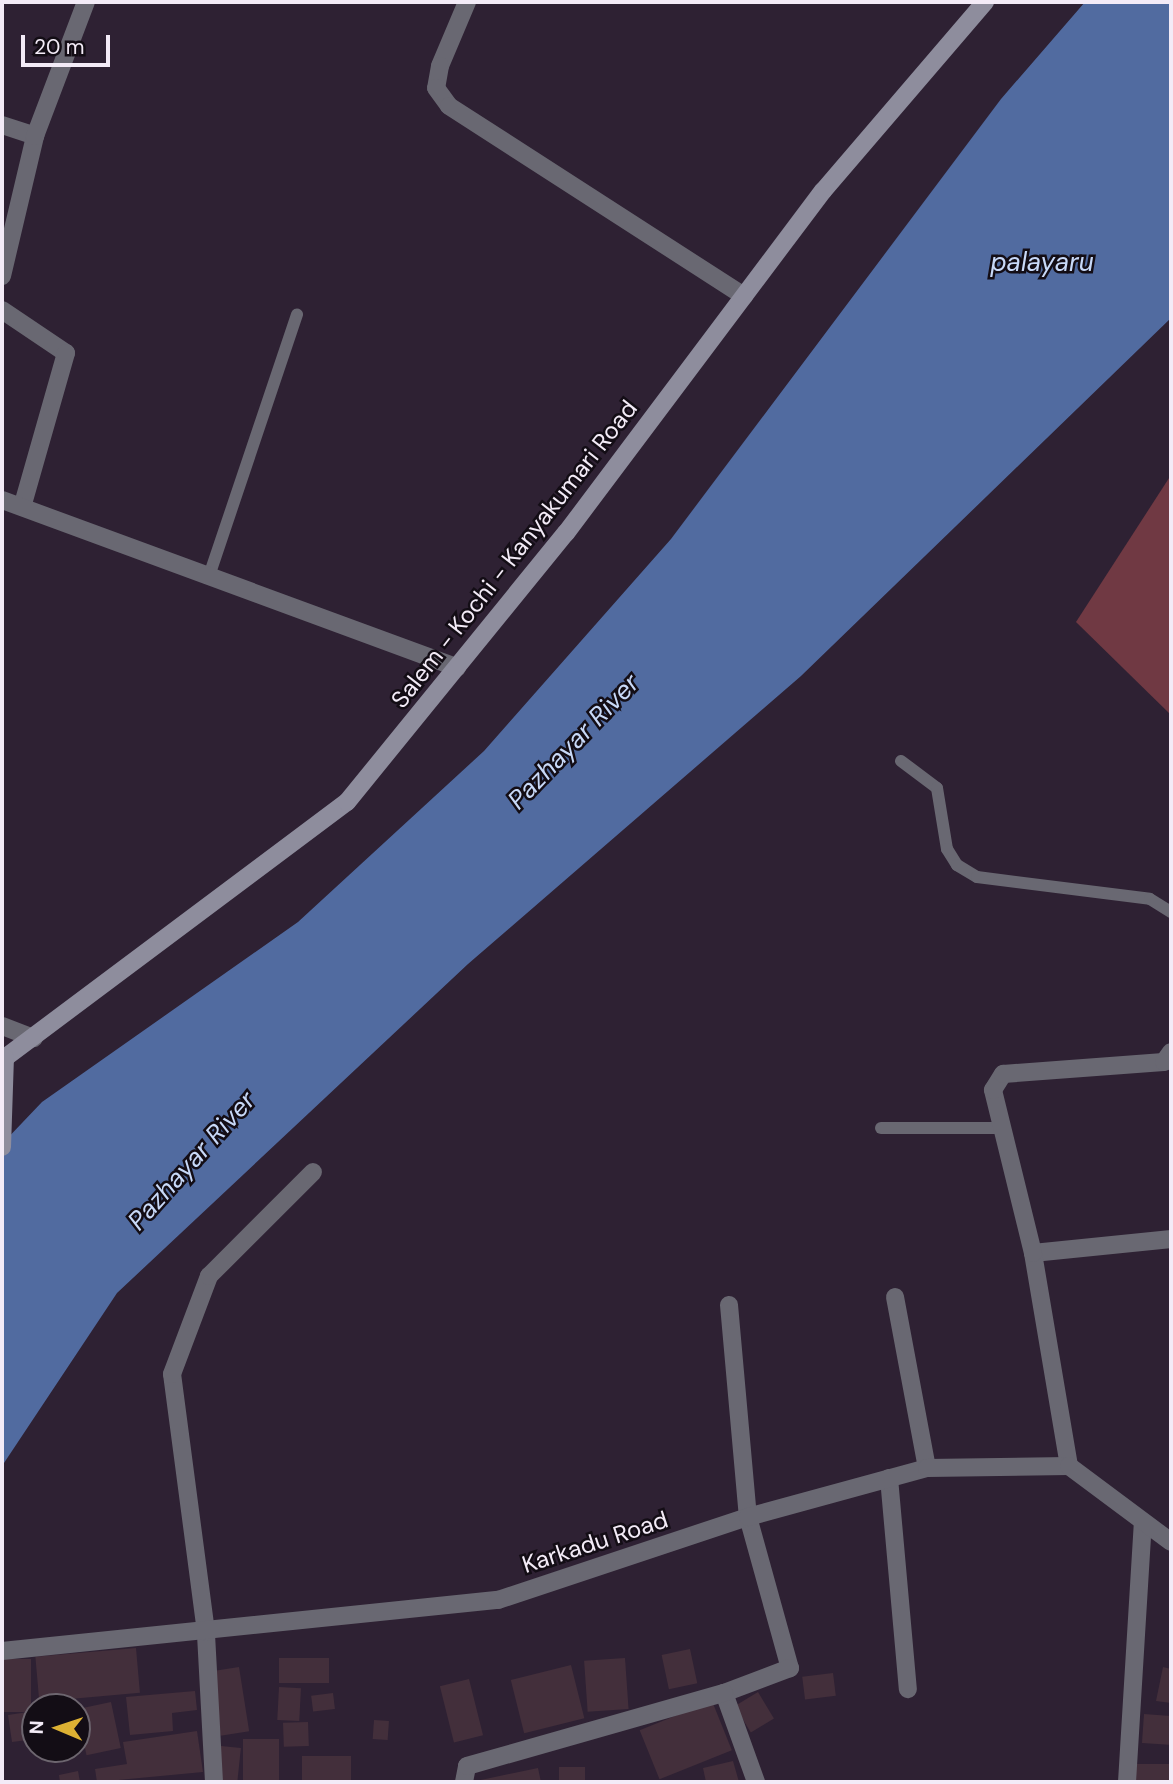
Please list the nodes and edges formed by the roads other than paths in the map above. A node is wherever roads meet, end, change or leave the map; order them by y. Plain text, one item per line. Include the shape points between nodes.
1 (86, 2) edge
2 (467, 2) edge
3 (985, 2) edge
4 (2, 125) edge
5 (35, 136) junction
6 (2, 276) edge
7 (744, 296) junction
8 (2, 310) edge
9 (297, 314) dead end
10 (2, 500) edge
11 (22, 507) junction
12 (209, 576) junction
13 (457, 667) junction
14 (901, 761) dead end
15 (1171, 912) edge
16 (2, 1026) edge
17 (34, 1038) junction
18 (1171, 1052) edge
19 (4, 1059) edge
20 (881, 1128) dead end
21 (1004, 1128) junction
22 (2, 1147) edge
23 (313, 1172) dead end
24 (1171, 1239) edge
25 (1033, 1252) junction
26 (895, 1297) dead end
27 (729, 1305) dead end
28 (1069, 1466) junction
29 (927, 1468) junction
30 (889, 1478) junction
31 (748, 1517) junction
32 (1143, 1522) junction
33 (1171, 1542) edge
34 (206, 1632) junction
35 (2, 1651) edge
36 (908, 1689) dead end
37 (724, 1693) junction
38 (214, 1782) edge
39 (464, 1782) edge
40 (756, 1782) edge
41 (1127, 1782) edge

1 - 5 street
2 - 7 street via 439,66 436,88 449,106
3 - 7 main road, Salem - Kochi - Kanyakumari Road via 822,191
4 - 5 street
5 - 6 street
7 - 13 main road, Salem - Kochi - Kanyakumari Road
8 - 11 street via 66,353
9 - 12 lane
10 - 11 street
11 - 12 street
12 - 13 street
13 - 17 main road, Salem - Kochi - Kanyakumari Road via 347,802
14 - 15 lane via 937,788 947,849 957,865 976,877 1150,900
16 - 17 street
17 - 19 main road, Salem - Kochi - Kanyakumari Road
18 - 21 street via 1164,1062 1003,1074 993,1090
19 - 22 main road, Salem - Kochi - Kanyakumari Road
20 - 21 lane
21 - 25 street
23 - 34 street via 209,1276 172,1374
24 - 25 street
25 - 28 street
26 - 29 street
27 - 31 street
28 - 29 street, Karkadu Road
28 - 32 street
29 - 30 street, Karkadu Road
30 - 31 street, Karkadu Road
30 - 36 street
31 - 34 street, Karkadu Road via 498,1600
31 - 37 street via 790,1668
32 - 33 street
32 - 41 street
34 - 35 street, Karkadu Road
34 - 38 street
37 - 39 street via 467,1766
37 - 40 street

